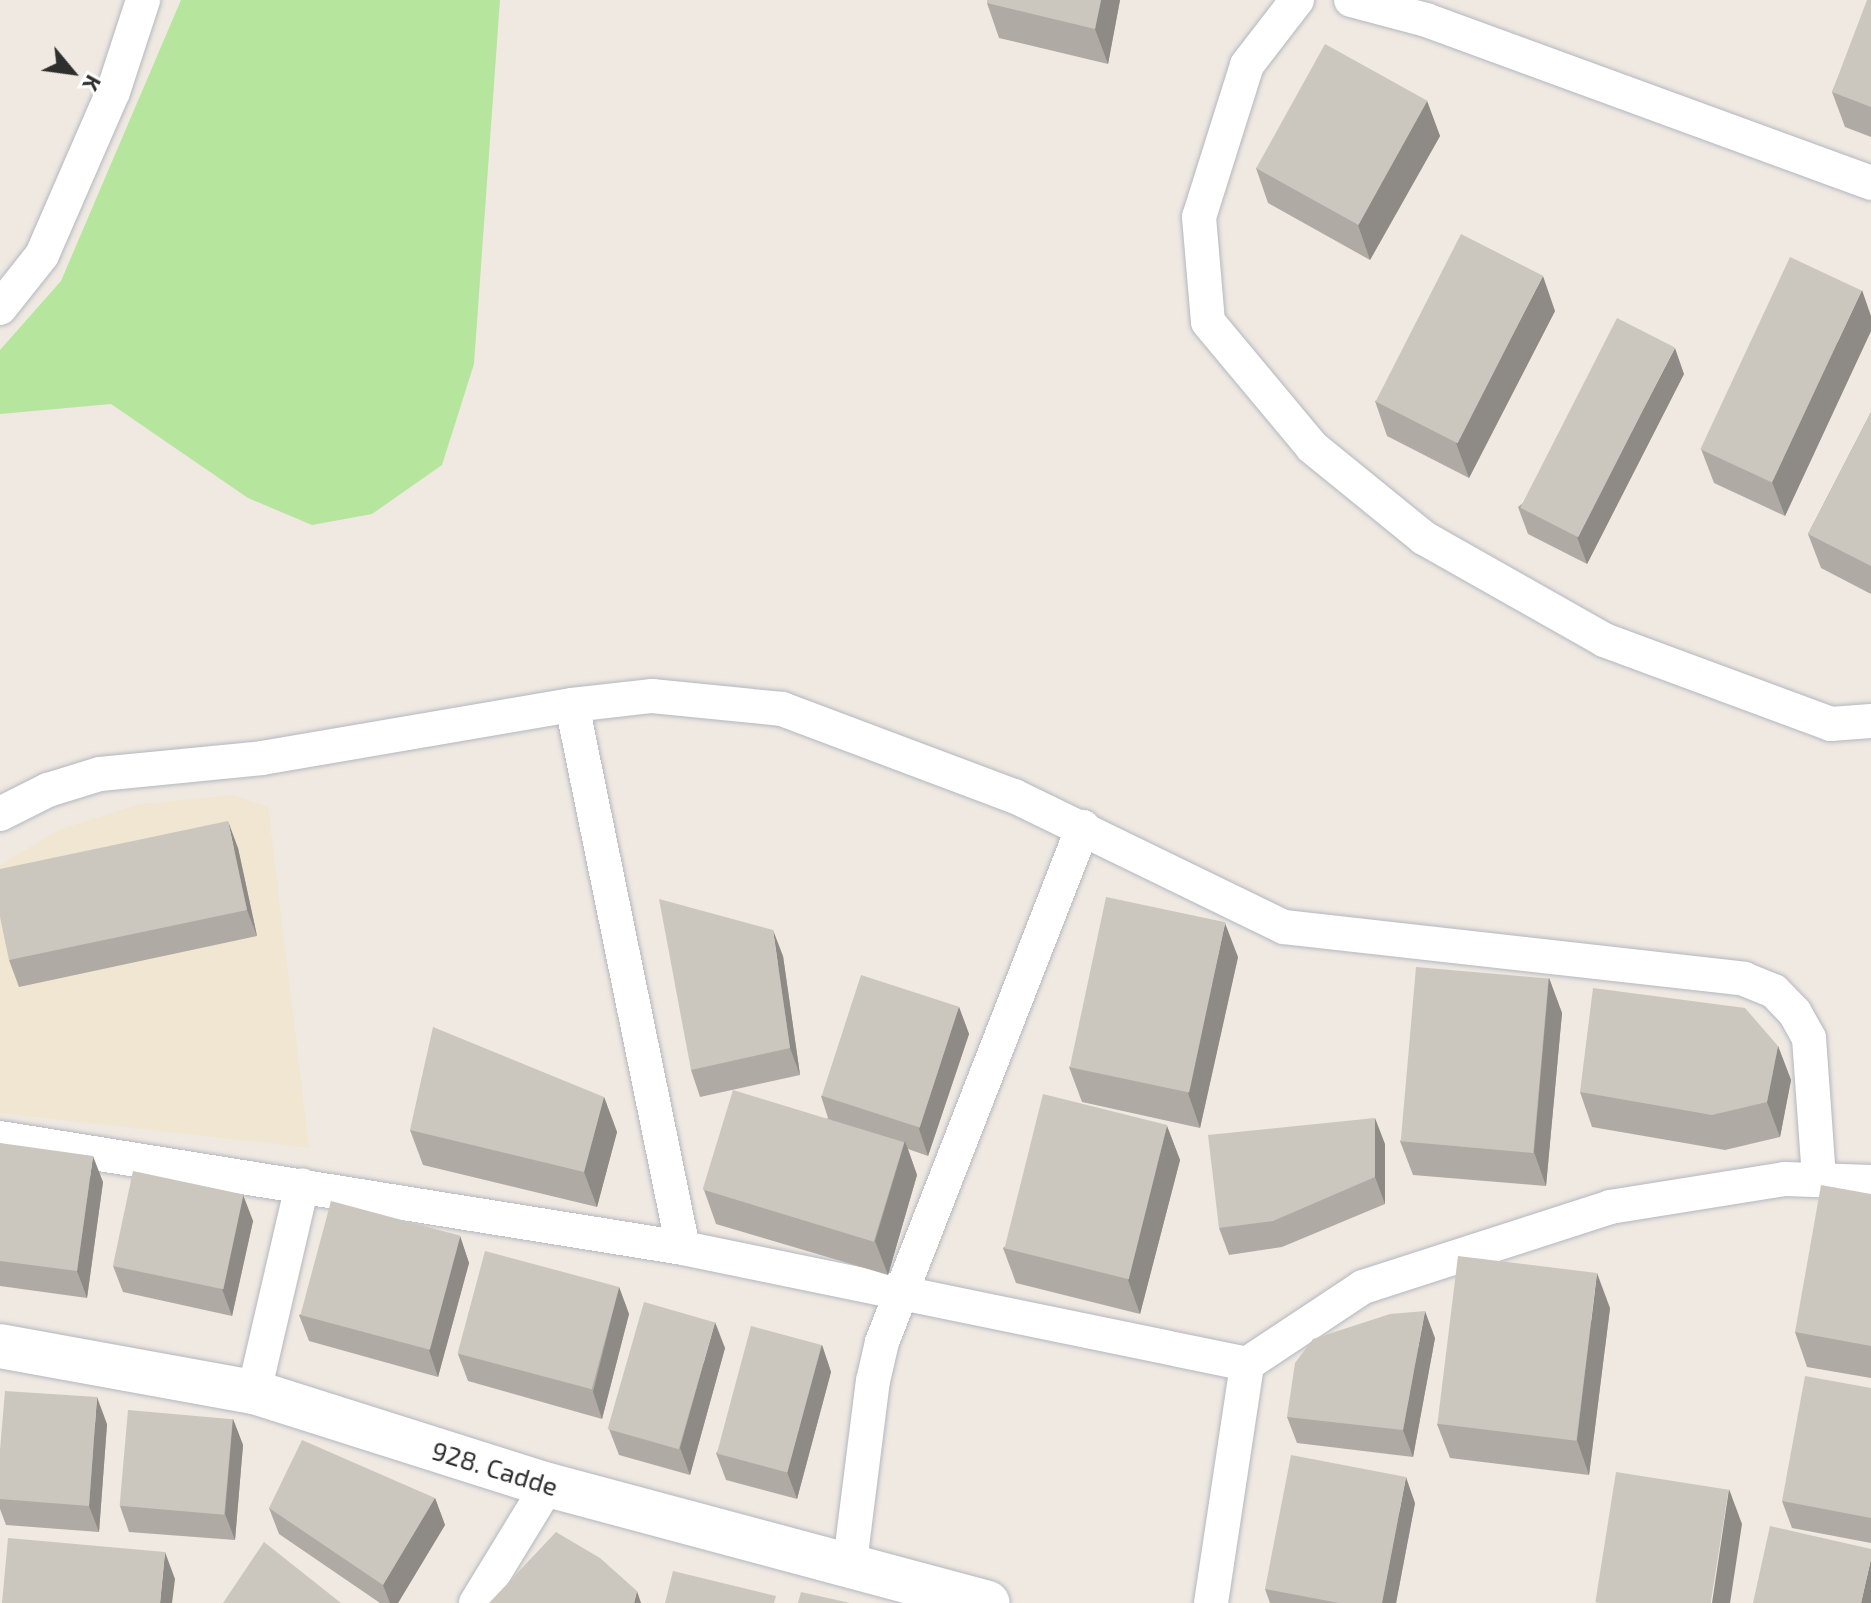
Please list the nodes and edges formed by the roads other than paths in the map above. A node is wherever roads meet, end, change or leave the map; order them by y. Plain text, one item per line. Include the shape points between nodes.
1 (143, 0) edge
2 (1297, 0) edge
3 (1351, 0) edge
4 (1871, 183) edge
5 (0, 308) edge
6 (572, 705) junction
7 (1871, 721) edge
8 (0, 814) edge
9 (1083, 827) junction
10 (0, 1138) edge
11 (1819, 1178) junction
12 (1871, 1182) edge
13 (302, 1185) junction
14 (683, 1248) junction
15 (903, 1293) junction
16 (0, 1346) edge
17 (1247, 1364) junction
18 (254, 1392) junction
19 (548, 1485) junction
20 (849, 1570) junction
21 (476, 1603) edge
22 (987, 1603) edge
23 (1211, 1603) edge

1 - 5 street via 113,92 42,255
2 - 7 street via 1247,65 1199,217 1208,322 1312,447 1424,538 1604,640 1831,724
3 - 4 street via 1426,20
6 - 8 street via 262,758 100,774 48,790
6 - 9 street via 652,696 782,709 841,727
6 - 14 street
9 - 11 street via 1284,927 1744,979 1774,991 1809,1038
9 - 15 street
10 - 13 street
11 - 12 street
11 - 17 street via 1610,1207 1363,1287
13 - 14 street
13 - 18 street
14 - 15 street
15 - 17 street
15 - 20 street via 873,1381
16 - 18 street, 928. Cadde
17 - 23 street
18 - 19 street, 928. Cadde
19 - 20 street, 928. Cadde
19 - 21 street
20 - 22 street, 928. Cadde

